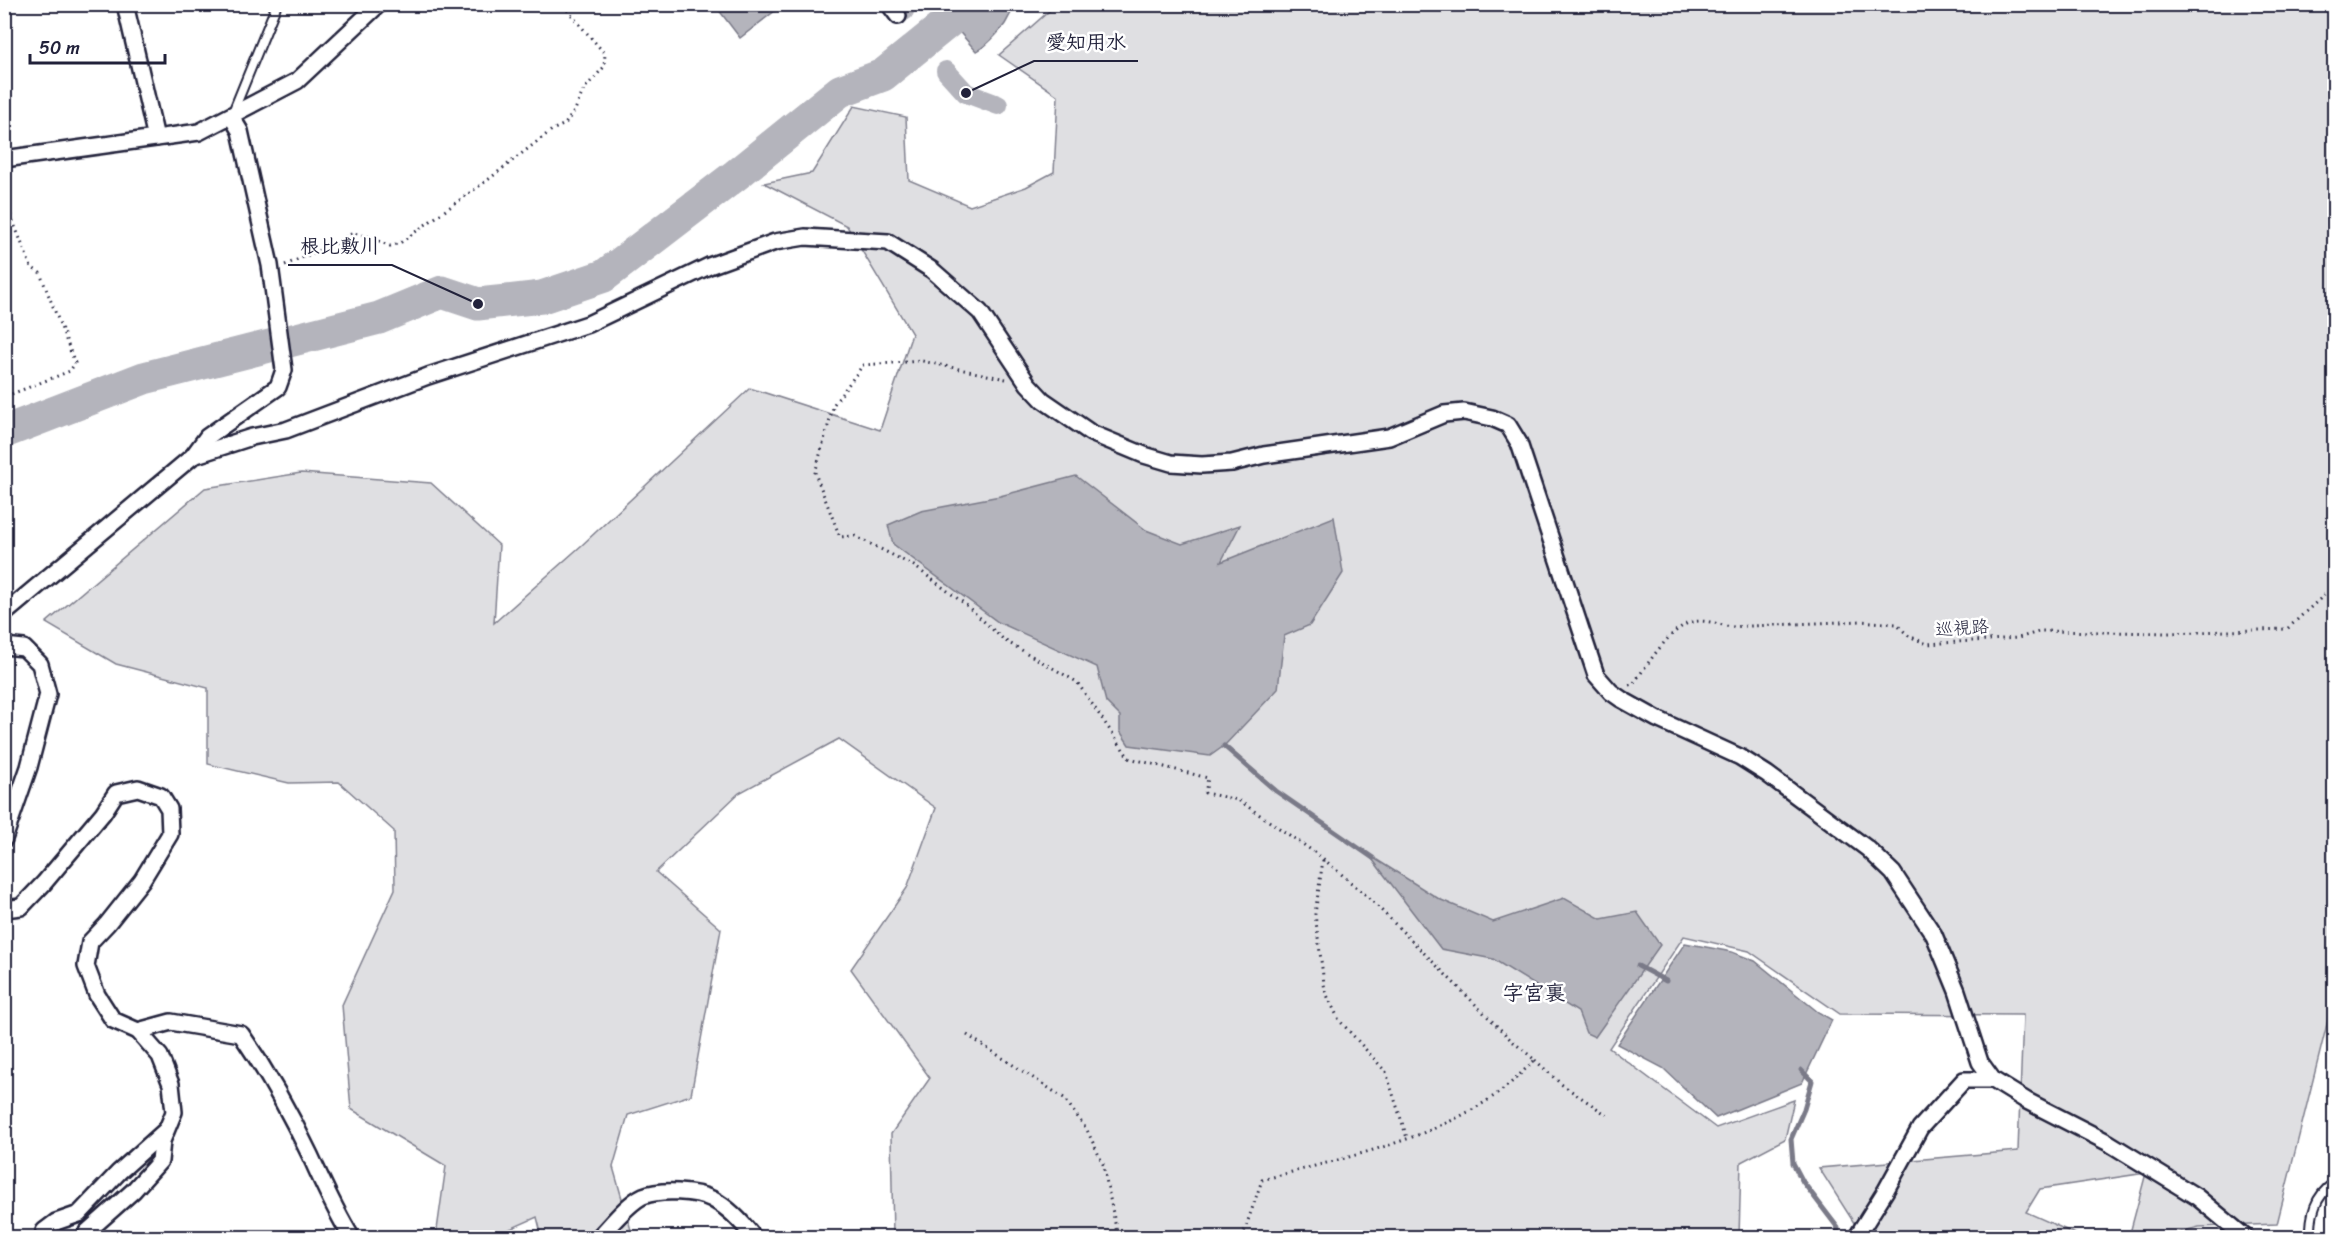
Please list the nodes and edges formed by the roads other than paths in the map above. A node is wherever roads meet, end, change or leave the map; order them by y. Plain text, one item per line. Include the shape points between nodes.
1 (125, 4) edge
2 (277, 4) edge
3 (379, 4) edge
4 (231, 116) junction
5 (156, 138) junction
6 (4, 159) edge
7 (193, 456) junction
8 (4, 614) edge
9 (4, 646) edge
10 (4, 839) edge
11 (4, 909) edge
12 (138, 1031) junction
13 (1993, 1080) junction
14 (166, 1130) junction
15 (2334, 1184) edge
16 (43, 1238) edge
17 (88, 1238) edge
18 (352, 1238) edge
19 (598, 1238) edge
20 (754, 1238) edge
21 (1856, 1238) edge
22 (2246, 1238) edge
23 (2312, 1238) edge

1 - 5 street
2 - 4 lane
3 - 4 street via 297,81
4 - 5 street via 199,132
4 - 7 street via 240,131 270,271 284,370 279,387 207,437
5 - 6 street
7 - 8 street
7 - 13 street via 286,430 428,376 588,324 709,266 775,242 805,237 888,242 932,270 980,312 1043,400 1092,433 1170,463 1232,463 1389,437 1444,414 1464,411 1492,418 1508,425 1519,443 1596,675 1611,692 1657,719 1740,757 1767,774 1868,849 1893,873 1934,934 1958,991 1980,1062
9 - 10 street via 24,648 40,664 48,694 29,767
11 - 12 street via 21,907 44,884 116,793 138,788 161,796 169,809 170,834 142,880 90,942 86,966 97,995 113,1020
12 - 14 street via 160,1056 171,1084 174,1112
12 - 18 street via 171,1022 242,1034 263,1066
13 - 21 street via 1964,1080 1920,1128
13 - 22 street via 2109,1143 2197,1197
14 - 16 street via 79,1214 56,1222
14 - 17 street via 160,1161 87,1232
15 - 23 lane via 2317,1202 2310,1221
19 - 20 street via 643,1196 674,1192 712,1199 741,1221

